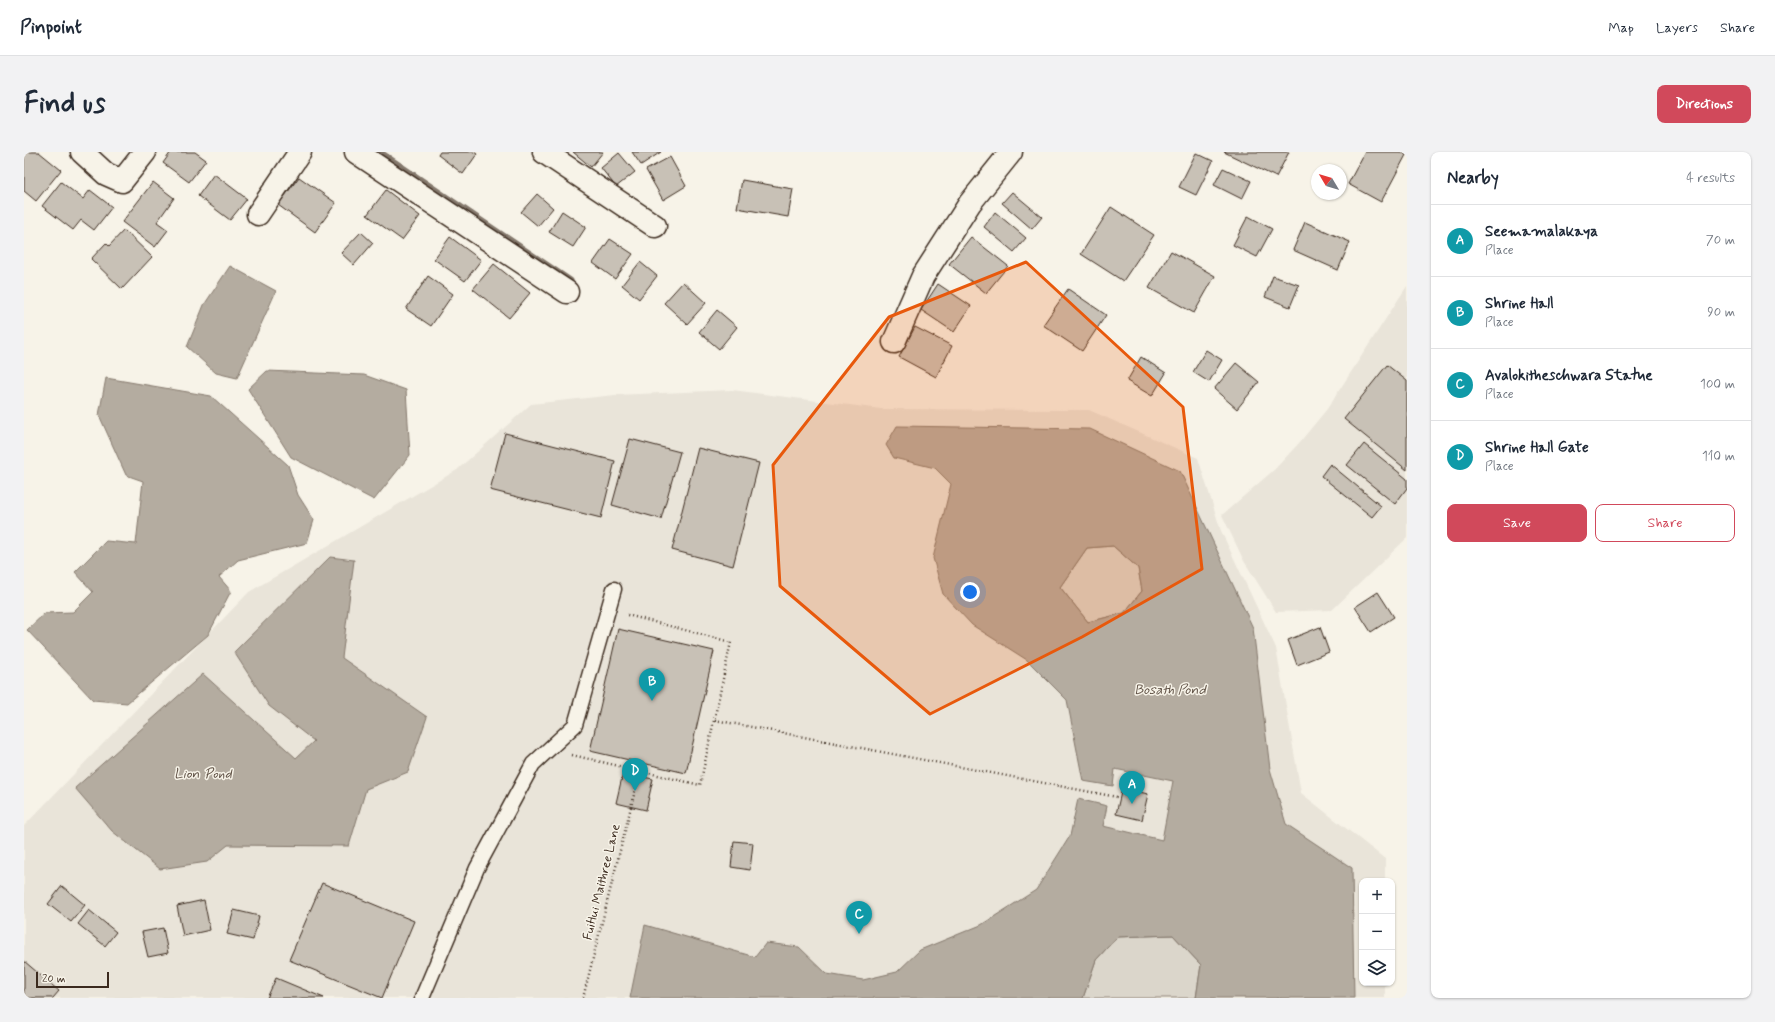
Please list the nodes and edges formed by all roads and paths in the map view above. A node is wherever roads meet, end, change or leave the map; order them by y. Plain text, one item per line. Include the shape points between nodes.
1 (82, 152) edge
2 (145, 152) edge
3 (300, 152) edge
4 (356, 152) edge
5 (544, 152) edge
6 (1011, 152) edge
7 (258, 214) dead end
8 (655, 226) dead end
9 (567, 292) dead end
10 (894, 342) dead end
11 (614, 589) dead end
12 (608, 610) junction
13 (715, 720) junction
14 (549, 749) junction
15 (640, 771) junction
16 (1117, 797) dead end
17 (422, 998) edge
18 (583, 998) edge

1 - 2 street via 106,174 122,181
3 - 7 street
4 - 9 street
5 - 8 street
6 - 10 street via 970,203 923,276
11 - 12 lane
12 - 13 path via 731,642
12 - 14 lane via 575,725
13 - 15 path via 700,785
13 - 16 path
14 - 15 path
14 - 17 lane via 533,764 477,868
15 - 18 path, FuiHui Maithree Lane

